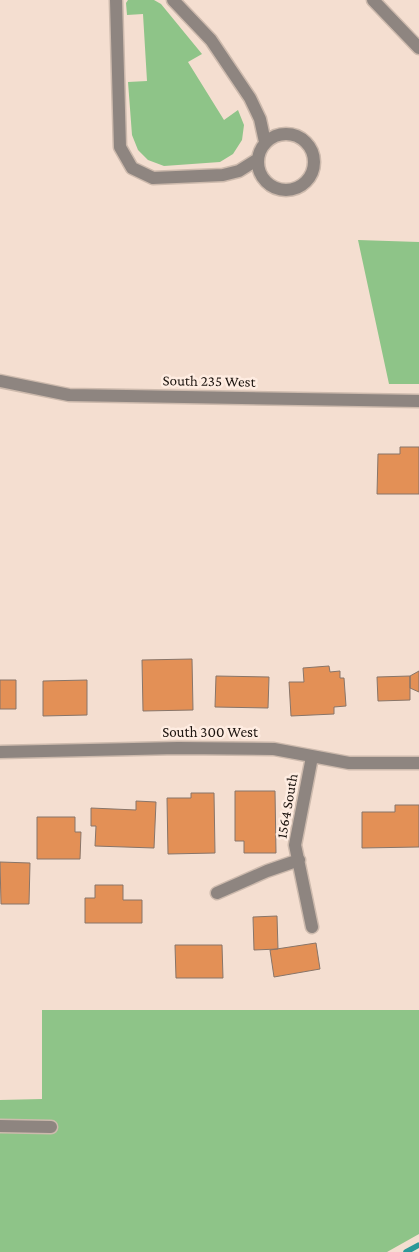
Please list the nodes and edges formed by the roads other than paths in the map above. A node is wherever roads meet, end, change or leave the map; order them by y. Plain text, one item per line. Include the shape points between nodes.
1 (116, 0) edge
2 (173, 0) edge
3 (373, 0) edge
4 (419, 48) edge
5 (265, 142) junction
6 (258, 159) junction
7 (0, 381) edge
8 (419, 401) edge
9 (0, 752) edge
10 (312, 757) junction
11 (419, 763) edge
12 (299, 860) junction
13 (218, 893) dead end
14 (312, 927) dead end
15 (0, 1126) edge
16 (51, 1127) dead end

1 - 6 street via 120,147 132,168 153,178 223,175 239,171
2 - 5 street via 211,40 250,98 260,119
3 - 4 street
5 - 6 street
5 - 6 street via 281,133 300,137 312,150 313,169 303,184 285,190 268,184 258,168
7 - 8 street, South 235 West via 69,395
9 - 10 street, South 300 West via 274,749
10 - 11 street, South 300 West via 349,763
10 - 12 street, 1564 South via 296,845
12 - 13 street, 1564 South
12 - 14 street, 1564 South
15 - 16 street

